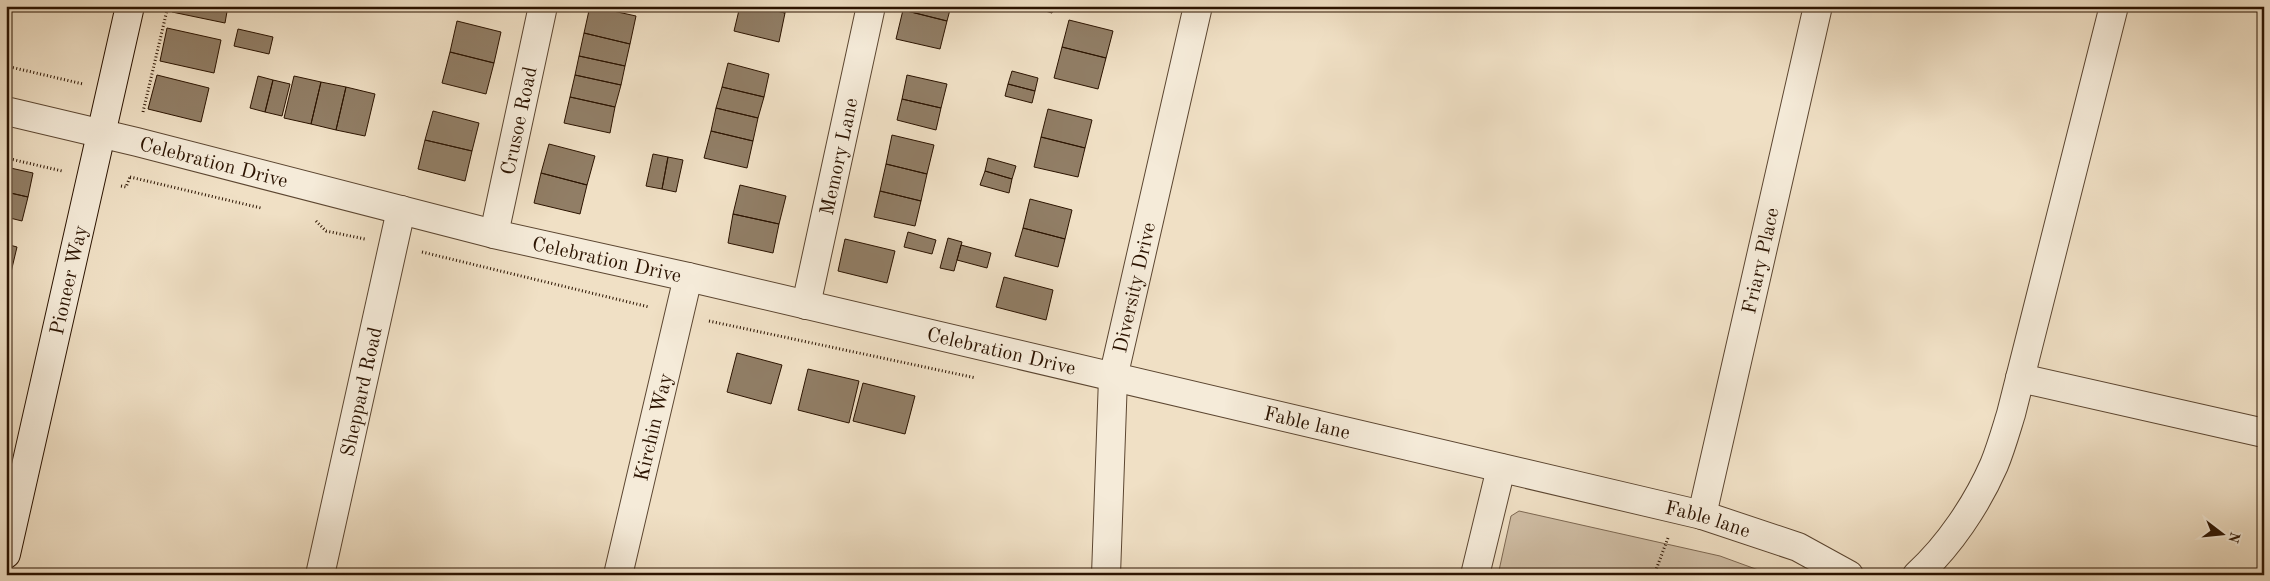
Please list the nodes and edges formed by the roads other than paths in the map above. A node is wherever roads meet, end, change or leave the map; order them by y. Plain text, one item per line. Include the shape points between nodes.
1 (130, 6) edge
2 (544, 6) edge
3 (871, 6) edge
4 (1198, 6) edge
5 (1818, 6) edge
6 (2114, 6) edge
7 (6, 112) edge
8 (101, 134) junction
9 (401, 210) junction
10 (494, 234) junction
11 (688, 277) junction
12 (806, 305) junction
13 (1113, 378) junction
14 (2020, 378) junction
15 (2264, 433) edge
16 (1501, 468) junction
17 (1689, 512) junction
18 (6, 554) edge
19 (320, 575) edge
20 (618, 575) edge
21 (1106, 575) edge
22 (1475, 575) edge
23 (1849, 575) edge
24 (1917, 575) edge

1 - 8 street, Pioneer Way
2 - 10 street, Crusoe Road
3 - 12 street, Memory Lane
4 - 13 street, Diversity Drive
5 - 17 street, Friary Place
6 - 14 street
7 - 8 street, Celebration Drive
8 - 9 street, Celebration Drive
8 - 18 street, Pioneer Way
9 - 10 street, Celebration Drive
9 - 19 street, Sheppard Road
10 - 11 street, Celebration Drive
11 - 12 street, Celebration Drive
11 - 20 street, Kirchin Way
12 - 13 street, Celebration Drive
13 - 16 street, Fable lane
13 - 21 street, Diversity Drive
14 - 15 street
14 - 24 street via 1994,465 1968,511 1934,559
16 - 17 street, Fable lane
16 - 22 street
17 - 23 street, Fable lane via 1798,547

